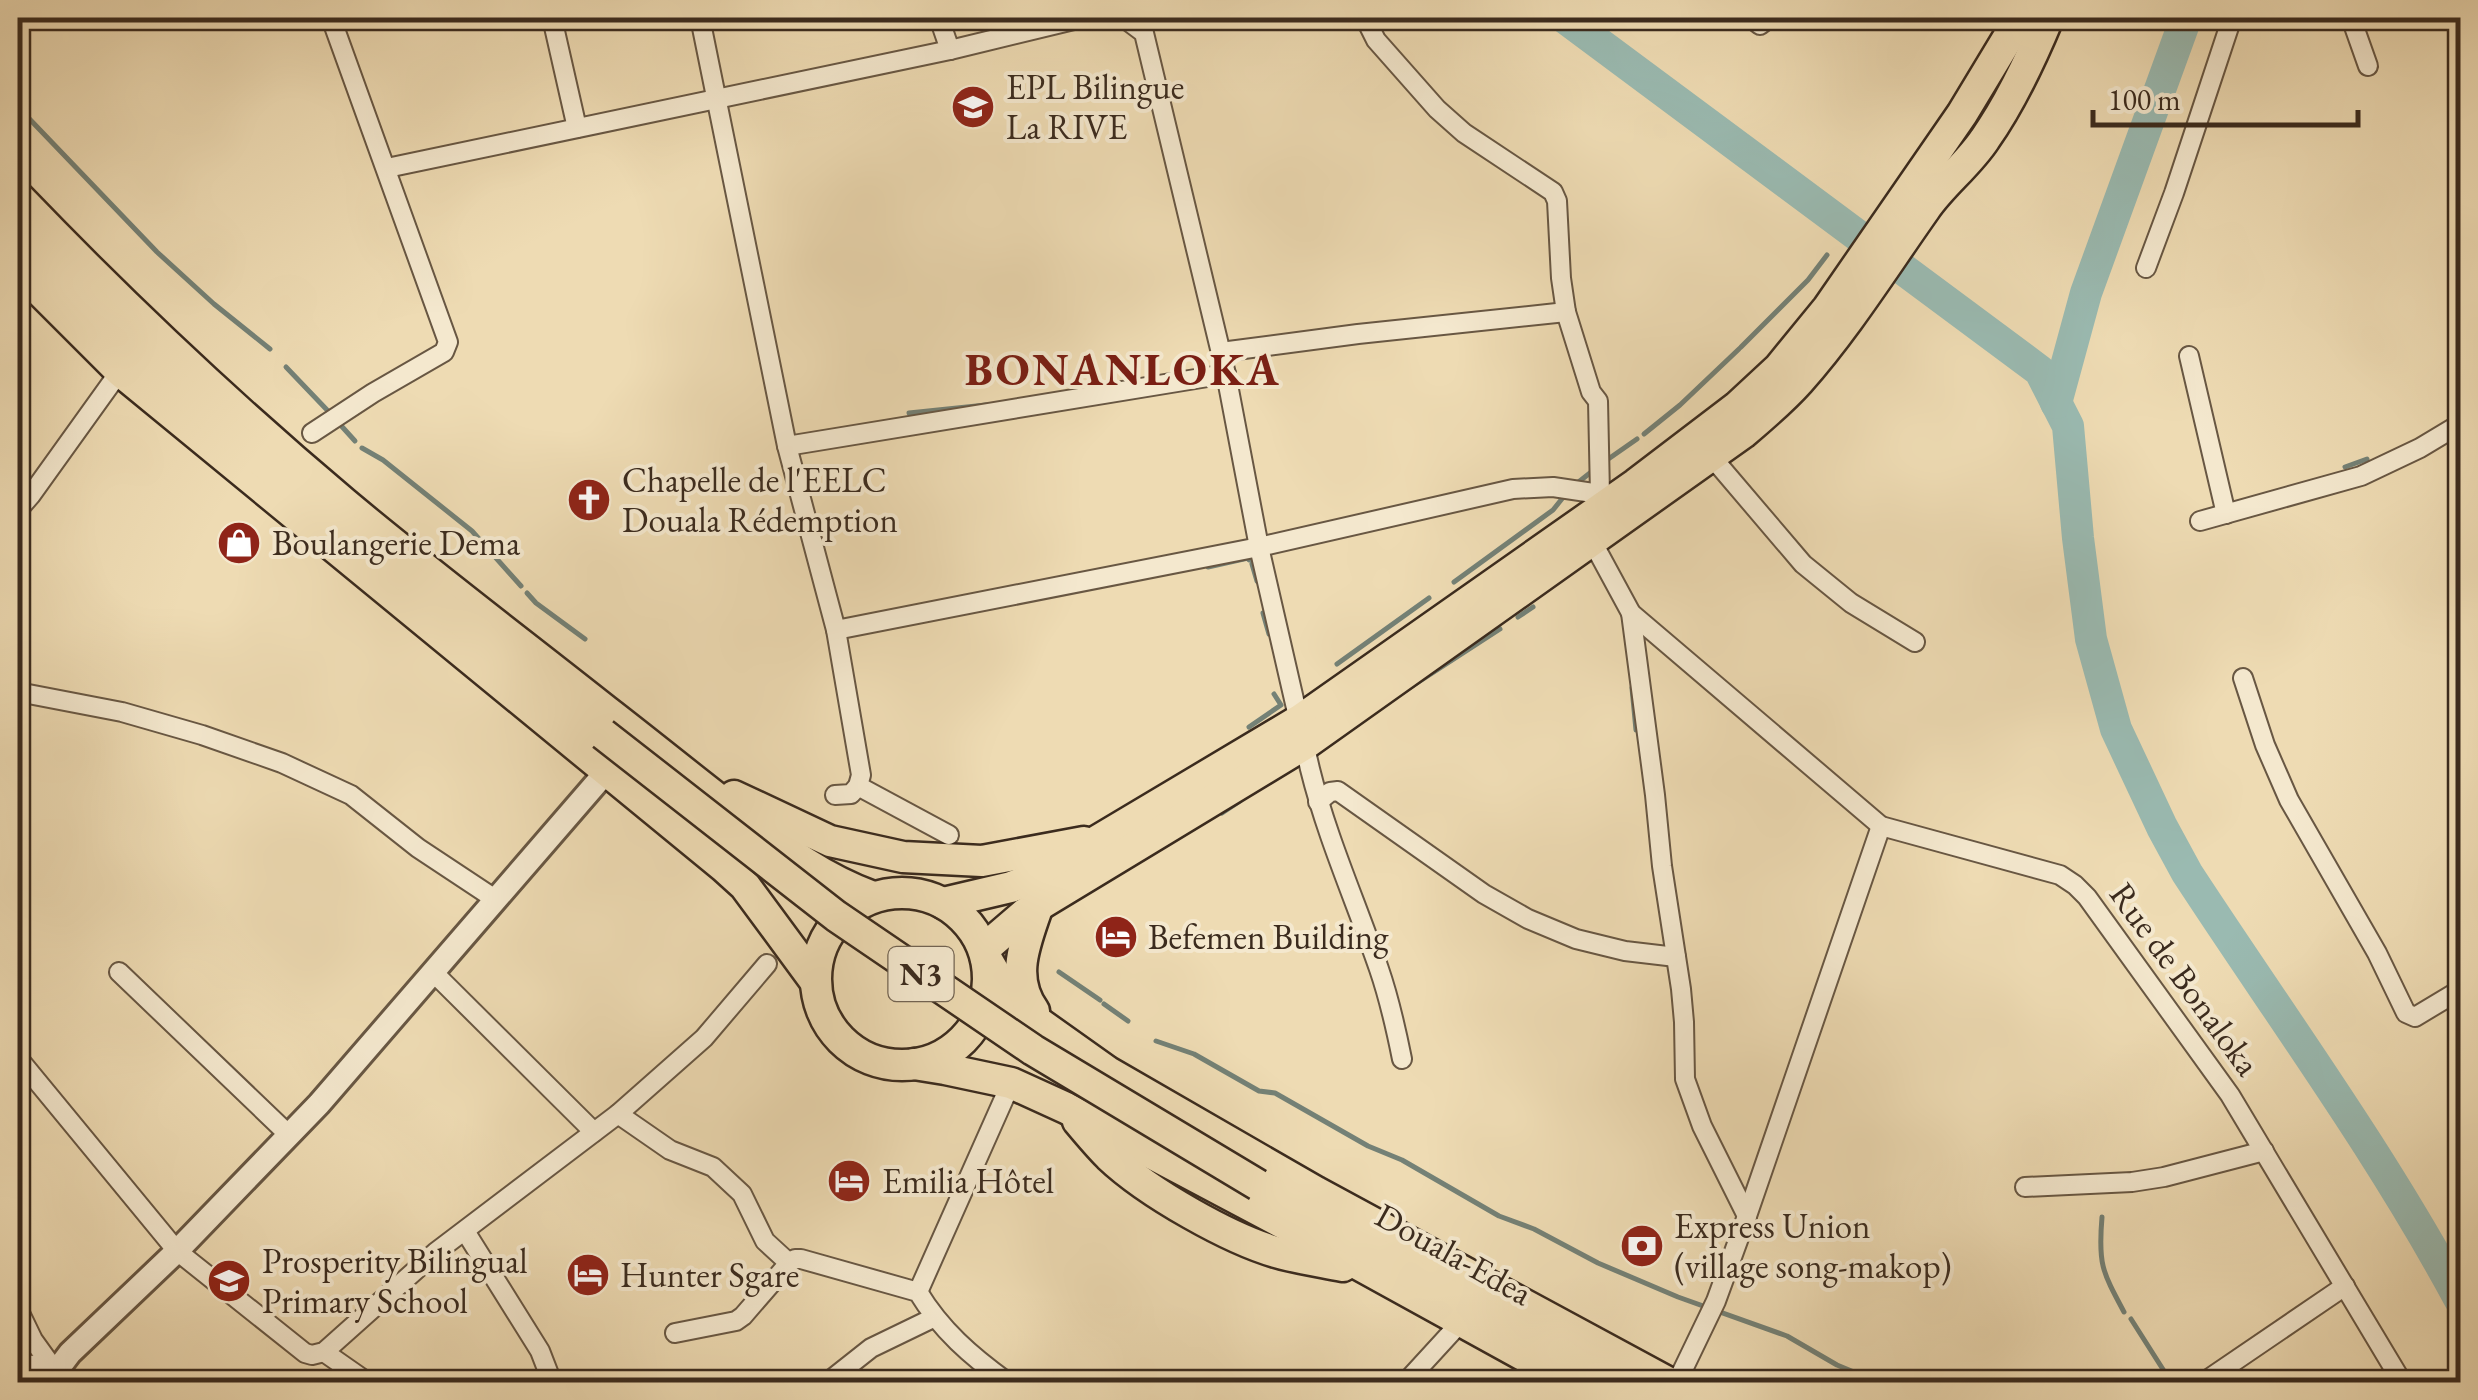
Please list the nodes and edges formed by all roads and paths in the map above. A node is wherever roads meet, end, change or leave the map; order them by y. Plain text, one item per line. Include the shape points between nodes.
1 (331, 18) edge
2 (552, 18) edge
3 (700, 18) edge
4 (939, 18) edge
5 (1082, 18) edge
6 (1124, 18) edge
7 (1365, 18) edge
8 (1751, 18) edge
9 (1769, 18) edge
10 (2020, 18) edge
11 (2048, 18) edge
12 (2351, 18) edge
13 (2235, 19) edge
14 (950, 50) junction
15 (2368, 66) dead end
16 (716, 100) junction
17 (577, 128) junction
18 (386, 168) junction
19 (1919, 196) junction
20 (18, 197) edge
21 (18, 229) edge
22 (2146, 268) dead end
23 (18, 269) edge
24 (1852, 294) junction
25 (1566, 312) junction
26 (1220, 352) junction
27 (2189, 356) dead end
28 (120, 370) junction
29 (1226, 374) junction
30 (2460, 424) edge
31 (312, 432) dead end
32 (787, 446) junction
33 (1711, 456) junction
34 (24, 490) edge
35 (1607, 507) junction
36 (18, 510) edge
37 (2226, 514) junction
38 (2200, 521) dead end
39 (1592, 541) junction
40 (1259, 547) junction
41 (1631, 613) junction
42 (836, 630) junction
43 (1915, 642) dead end
44 (2243, 678) dead end
45 (18, 692) edge
46 (1302, 732) junction
47 (680, 771) junction
48 (606, 772) junction
49 (858, 786) junction
50 (835, 795) dead end
51 (1318, 802) junction
52 (1881, 826) junction
53 (949, 836) dead end
54 (1106, 837) junction
55 (872, 897) junction
56 (495, 898) junction
57 (943, 902) junction
58 (1038, 905) junction
59 (985, 954) junction
60 (1676, 958) junction
61 (767, 964) dead end
62 (119, 972) dead end
63 (433, 972) junction
64 (815, 981) junction
65 (2460, 990) edge
66 (1047, 1030) junction
67 (18, 1058) edge
68 (1402, 1060) dead end
69 (914, 1064) junction
70 (1012, 1084) junction
71 (618, 1114) junction
72 (594, 1132) junction
73 (289, 1134) junction
74 (2264, 1151) junction
75 (2025, 1187) dead end
76 (1747, 1216) junction
77 (465, 1231) junction
78 (178, 1251) junction
79 (789, 1262) junction
80 (2346, 1286) junction
81 (918, 1292) junction
82 (18, 1309) edge
83 (934, 1318) junction
84 (1461, 1322) junction
85 (675, 1333) dead end
86 (324, 1352) junction
87 (18, 1362) edge
88 (51, 1373) edge
89 (367, 1382) edge
90 (552, 1382) edge
91 (828, 1382) edge
92 (1007, 1382) edge
93 (1406, 1382) edge
94 (1572, 1382) edge
95 (1616, 1382) edge
96 (1667, 1382) edge
97 (1677, 1382) edge
98 (2204, 1382) edge
99 (2402, 1382) edge

1 - 18 street
2 - 17 street
3 - 16 street
4 - 14 street
5 - 14 street
6 - 26 street via 1144,32
7 - 25 street via 1376,40 1437,109 1553,192
8 - 9 street via 1760,25
10 - 19 main road
11 - 19 main road via 1985,140
12 - 15 street
13 - 22 street
14 - 16 street
16 - 17 street
16 - 32 street
17 - 18 street
18 - 31 street via 447,348
19 - 24 main road
20 - 47 main road via 185,362 344,503
21 - 95 main road, Douala-Edea / N3, bridge via 219,424 836,916 1033,1050 1258,1185
23 - 28 main road
24 - 33 main road via 1797,383
24 - 35 main road via 1722,418
25 - 26 street
25 - 35 street via 1598,401
26 - 29 street
27 - 37 street
28 - 34 street
28 - 48 main road
29 - 32 street
29 - 40 street
30 - 37 street via 2362,476
32 - 42 street
33 - 35 main road
33 - 43 street via 1803,564
34 - 36 street
35 - 39 main road
35 - 40 street via 1554,487 1513,488
35 - 46 main road
37 - 38 street
39 - 41 street, Rue de Bonaloka
39 - 46 main road
40 - 42 street
40 - 46 street
41 - 52 street, Rue de Bonaloka
41 - 60 street
42 - 49 street
44 - 65 street via 2289,800 2406,1014 2415,1017
45 - 56 street via 122,712 282,763 352,795
46 - 51 street
46 - 54 main road
46 - 58 main road
47 - 54 main road via 830,841 902,858 982,861
47 - 55 main road via 806,866
48 - 56 street
48 - 64 main road via 746,886
49 - 50 street
49 - 53 street
51 - 60 street via 1338,791 1528,920 1576,938
51 - 68 street via 1379,969
52 - 74 street, Rue de Bonaloka via 2076,885
52 - 76 street
54 - 57 main road via 1036,878
55 - 57 main road via 909,892
55 - 64 main road via 830,930
56 - 63 street
57 - 59 main road via 968,922
58 - 59 main road
58 - 66 main road via 1020,970 1029,1005
59 - 66 main road via 1009,998
59 - 69 main road via 988,994 974,1028 948,1052
60 - 76 street via 1689,1096
61 - 71 street via 704,1038
62 - 73 street
63 - 72 street
63 - 73 street
64 - 69 main road via 824,1016 846,1044 878,1062
66 - 96 main road via 1316,1192
67 - 78 street
69 - 70 main road
70 - 81 street
70 - 84 main road
71 - 72 street
71 - 79 street via 670,1150 713,1166 742,1194 765,1240
72 - 77 street
73 - 78 street
74 - 75 street via 2132,1182
74 - 80 street, Rue de Bonaloka
76 - 97 street
77 - 86 street
77 - 90 street via 540,1351
78 - 86 street via 305,1353
78 - 88 street
79 - 81 street via 802,1259
79 - 85 street via 736,1321
80 - 98 street
80 - 99 street, Rue de Bonaloka
81 - 83 street
82 - 88 street
83 - 91 street via 870,1348
83 - 92 street
84 - 93 street
84 - 94 main road
86 - 89 street
87 - 88 street

